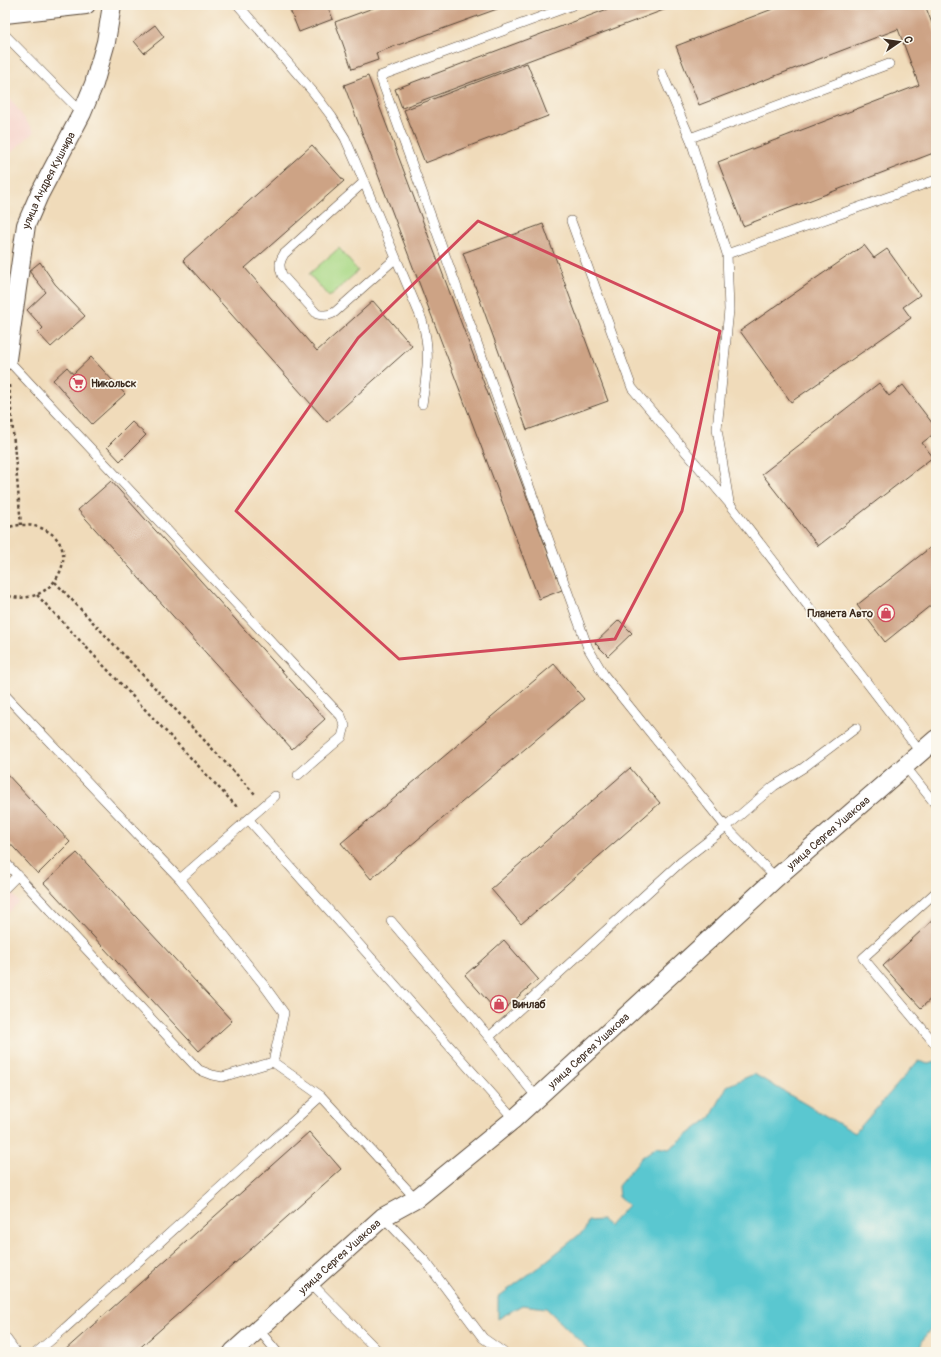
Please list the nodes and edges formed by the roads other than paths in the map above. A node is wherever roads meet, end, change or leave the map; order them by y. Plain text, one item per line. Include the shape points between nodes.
1 (86, 5) edge
2 (112, 5) edge
3 (238, 5) edge
4 (573, 5) edge
5 (5, 14) edge
6 (5, 35) edge
7 (889, 64) dead end
8 (662, 73) dead end
9 (82, 113) junction
10 (690, 138) junction
11 (936, 180) edge
12 (364, 182) junction
13 (571, 221) dead end
14 (727, 254) junction
15 (396, 258) junction
16 (6, 360) edge
17 (422, 404) dead end
18 (729, 503) junction
19 (5, 695) edge
20 (856, 728) dead end
21 (936, 739) edge
22 (921, 753) junction
23 (905, 766) junction
24 (298, 775) dead end
25 (275, 796) dead end
26 (936, 805) edge
27 (249, 820) junction
28 (726, 827) junction
29 (5, 862) edge
30 (18, 875) junction
31 (776, 878) junction
32 (180, 879) junction
33 (5, 888) edge
34 (936, 892) edge
35 (391, 922) dead end
36 (489, 1037) junction
37 (936, 1045) edge
38 (273, 1062) junction
39 (321, 1096) junction
40 (538, 1099) junction
41 (514, 1119) junction
42 (416, 1199) junction
43 (383, 1217) junction
44 (311, 1283) junction
45 (259, 1330) junction
46 (5, 1337) edge
47 (16, 1352) edge
48 (37, 1352) edge
49 (234, 1352) edge
50 (277, 1352) edge
51 (379, 1352) edge
52 (503, 1352) edge

1 - 5 street
2 - 9 street, улица Андрея Кушнира via 102,58
3 - 12 lane via 332,117 345,138
4 - 28 lane via 380,76 588,648 604,675
6 - 9 lane
7 - 10 lane
8 - 10 lane
9 - 16 street, улица Андрея Кушнира via 26,225
10 - 14 lane
11 - 14 lane
12 - 15 lane
12 - 15 lane via 284,254 279,267 282,275 317,314 324,316 335,312
13 - 18 lane via 632,388
14 - 18 lane via 729,310 717,429
15 - 17 lane via 426,331 428,367
16 - 24 lane via 341,716 345,726 342,737
18 - 22 lane
19 - 32 lane
20 - 28 lane via 803,768 774,786
21 - 22 street, улица Сергея Ушакова
22 - 23 street, улица Сергея Ушакова
23 - 26 lane
23 - 31 street, улица Сергея Ушакова
25 - 27 lane
27 - 32 lane
27 - 41 lane
28 - 31 lane
28 - 36 lane via 681,862
29 - 30 lane
30 - 33 lane
30 - 38 lane via 199,1070 222,1077
31 - 40 street, улица Сергея Ушакова
32 - 38 lane via 284,1013
34 - 37 lane via 863,958
35 - 36 lane
36 - 40 lane
38 - 39 lane
39 - 42 lane
39 - 48 lane
40 - 41 street, улица Сергея Ушакова
41 - 42 street, улица Сергея Ушакова
42 - 43 street, улица Сергея Ушакова
43 - 44 street, улица Сергея Ушакова
43 - 52 lane via 426,1262 483,1338
44 - 45 street, улица Сергея Ушакова
44 - 51 lane
45 - 49 street, улица Сергея Ушакова
45 - 50 lane
46 - 47 lane

